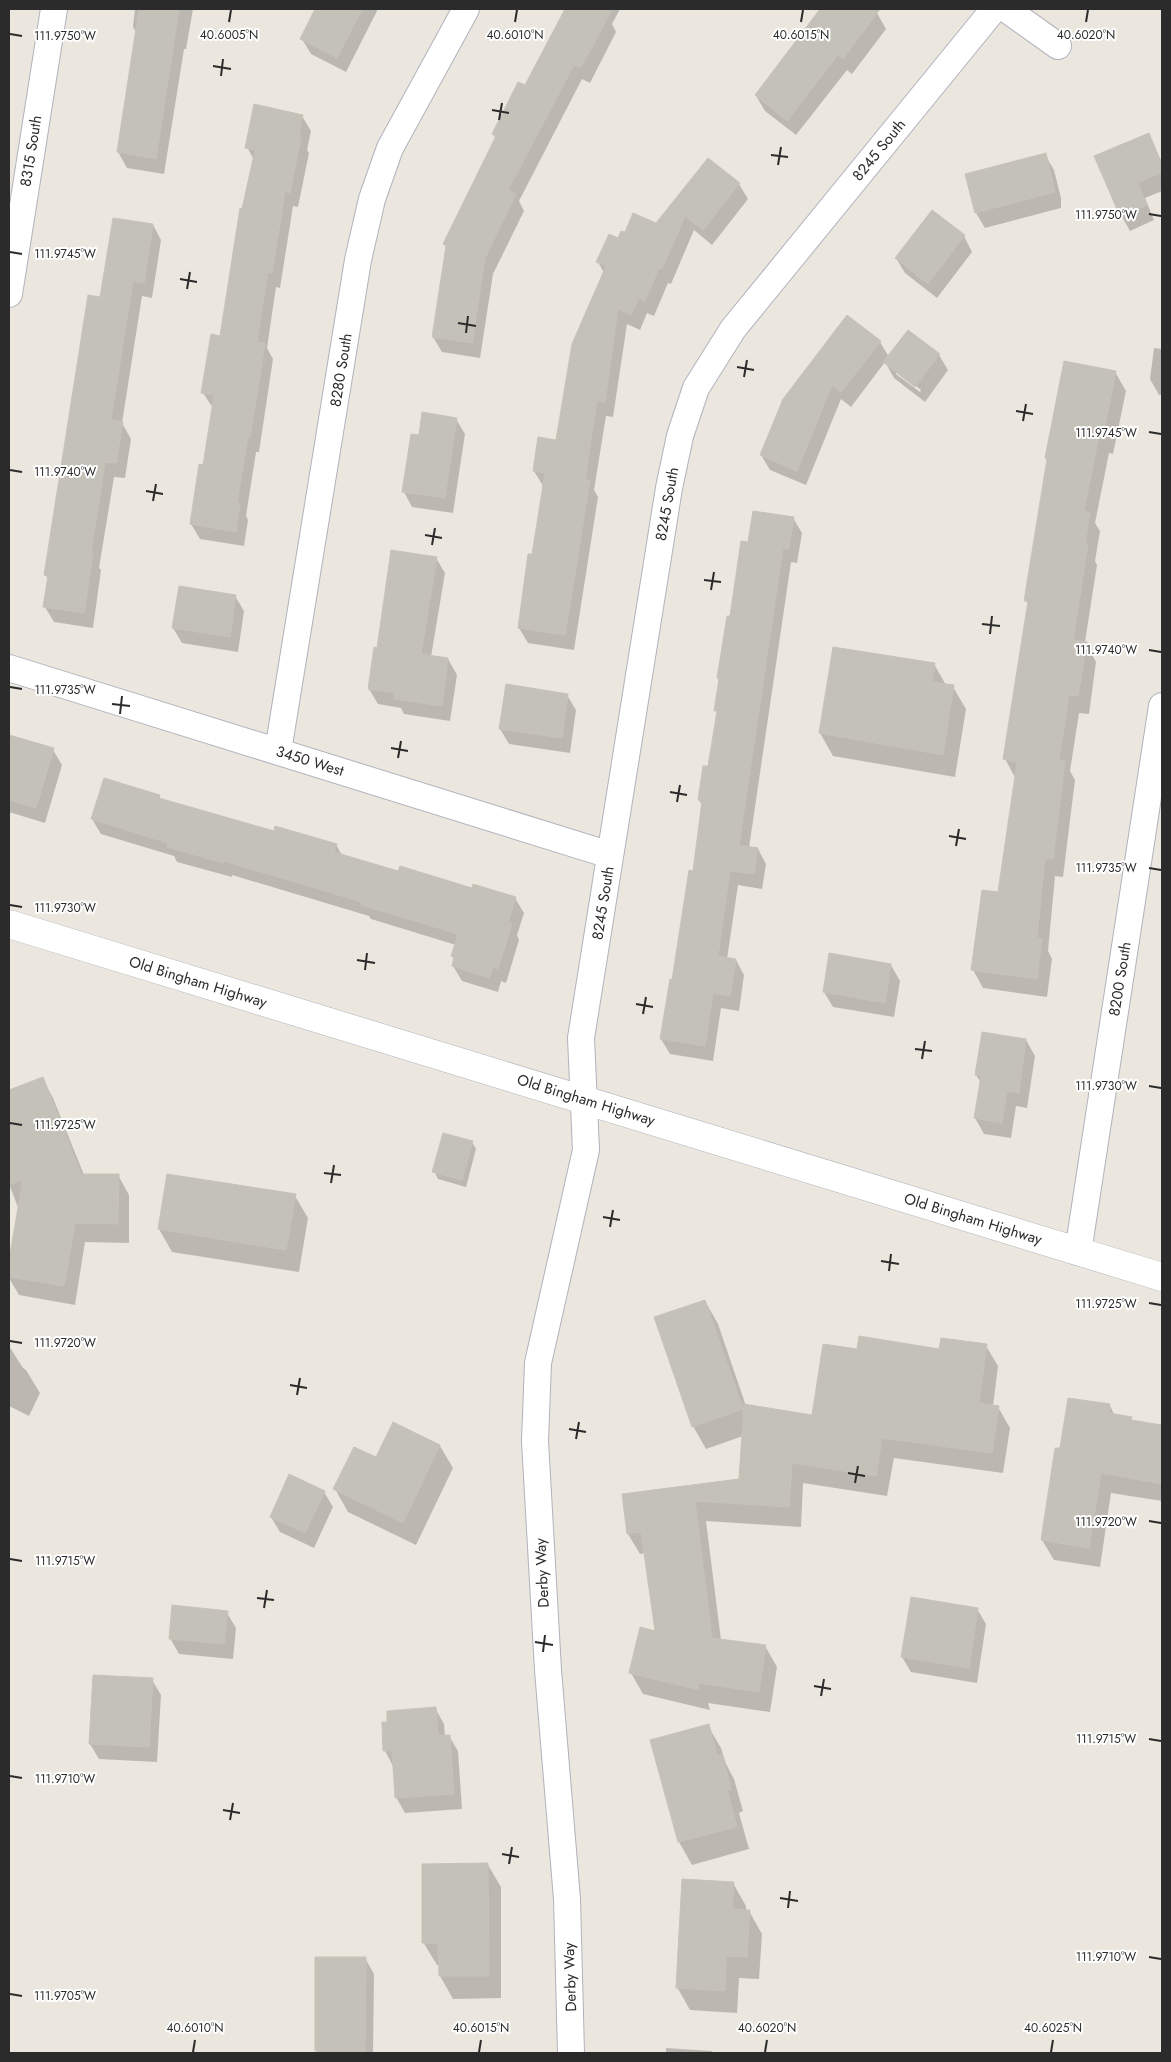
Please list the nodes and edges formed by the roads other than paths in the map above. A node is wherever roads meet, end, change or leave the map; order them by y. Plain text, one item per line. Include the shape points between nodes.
1 (54, 9) edge
2 (466, 9) edge
3 (994, 9) edge
4 (1006, 9) edge
5 (1058, 46) dead end
6 (9, 294) edge
7 (9, 668) edge
8 (1162, 706) edge
9 (278, 751) junction
10 (610, 855) junction
11 (9, 924) edge
12 (583, 1098) junction
13 (1078, 1252) junction
14 (1162, 1277) edge
15 (571, 2053) edge

1 - 6 street, 8315 South
2 - 9 street, 8280 South via 390,148 372,199 358,260
3 - 10 street, 8245 South via 733,329 696,388 680,436 669,488
4 - 5 street
7 - 9 street, 3450 West
8 - 13 street, 8200 South
9 - 10 street, 3450 West
10 - 12 street, 8245 South via 581,1038
11 - 12 street, Old Bingham Highway
12 - 13 street, Old Bingham Highway
12 - 15 street, Derby Way via 586,1150 538,1362 535,1441 548,1670 567,1900
13 - 14 street, Old Bingham Highway

